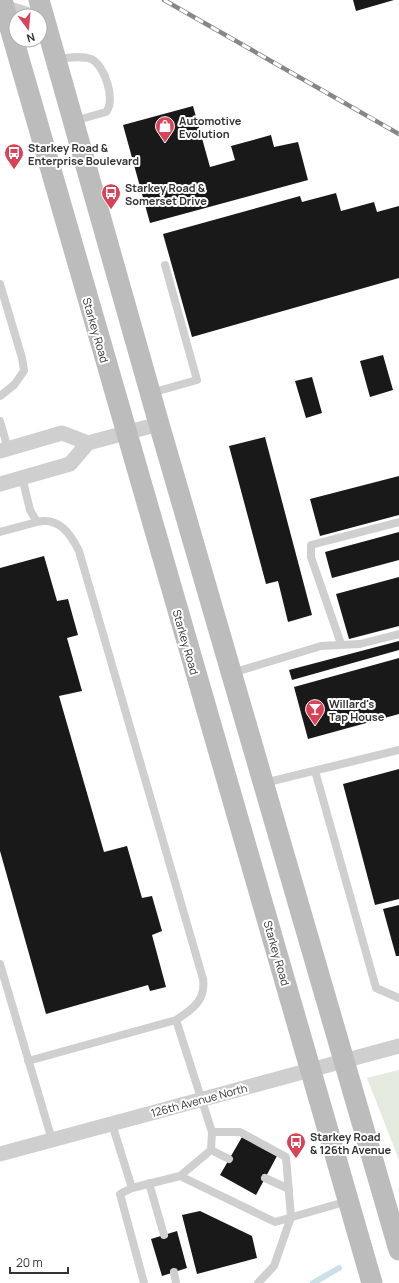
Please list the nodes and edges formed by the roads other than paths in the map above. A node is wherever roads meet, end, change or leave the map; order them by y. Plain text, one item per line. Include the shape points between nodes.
1 (2, 4) edge
2 (13, 8) edge
3 (48, 41) edge
4 (55, 59) junction
5 (73, 122) junction
6 (165, 265) dead end
7 (0, 284) edge
8 (150, 393) junction
9 (0, 396) edge
10 (0, 421) edge
11 (159, 424) junction
12 (126, 433) junction
13 (88, 444) junction
14 (4, 450) edge
15 (22, 477) junction
16 (0, 484) edge
17 (37, 522) junction
18 (399, 522) edge
19 (0, 532) edge
20 (399, 634) edge
21 (341, 644) junction
22 (231, 673) junction
23 (399, 750) edge
24 (314, 771) junction
25 (263, 783) junction
26 (0, 964) edge
27 (399, 998) edge
28 (176, 1020) junction
29 (399, 1046) edge
30 (28, 1061) junction
31 (343, 1061) junction
32 (310, 1069) junction
33 (201, 1099) junction
34 (112, 1124) junction
35 (212, 1132) junction
36 (52, 1140) junction
37 (211, 1150) junction
38 (0, 1154) edge
39 (229, 1159) dead end
40 (180, 1176) junction
41 (265, 1178) dead end
42 (149, 1184) junction
43 (132, 1188) junction
44 (289, 1189) junction
45 (348, 1201) junction
46 (292, 1217) junction
47 (164, 1235) dead end
48 (399, 1250) edge
49 (174, 1272) dead end
50 (144, 1283) edge
51 (176, 1283) edge
52 (258, 1283) edge
53 (372, 1283) edge

1 - 2 street
1 - 12 main road, Starkey Road
3 - 4 main road
4 - 5 main road
4 - 5 lane via 92,60 100,68 108,87 111,98 110,108 106,112
5 - 8 main road
6 - 8 lane via 197,380
7 - 9 lane via 24,371 14,385
8 - 11 main road
10 - 14 lane
11 - 12 street
11 - 22 main road
12 - 13 street
12 - 32 main road, Starkey Road
13 - 14 street via 62,433
13 - 15 street via 70,464
15 - 16 street
15 - 17 lane via 30,510
17 - 19 lane
17 - 28 lane via 56,522 68,531 79,551 203,979 204,989 200,1000
18 - 21 lane via 310,545 311,557
20 - 21 lane via 360,644
21 - 22 lane via 321,646
22 - 25 main road
23 - 24 lane
24 - 25 lane
24 - 27 lane via 376,988
25 - 31 main road
26 - 30 lane
28 - 30 lane
28 - 33 lane
29 - 31 street, 126th Avenue North
30 - 36 lane
31 - 32 street, 126th Avenue North
31 - 48 main road
32 - 33 street, 126th Avenue North
32 - 45 main road, Starkey Road
33 - 34 street, 126th Avenue North
33 - 35 lane
34 - 36 street, 126th Avenue North
34 - 43 lane
35 - 37 lane
35 - 44 lane via 240,1132 286,1157
36 - 38 street, 126th Avenue North
37 - 39 lane
37 - 40 lane
40 - 42 lane
40 - 46 lane via 275,1222
41 - 44 lane
42 - 43 lane
42 - 47 lane
43 - 50 lane via 120,1194
44 - 46 lane
45 - 46 lane
45 - 53 main road, Starkey Road
46 - 52 lane via 274,1266
49 - 51 lane

